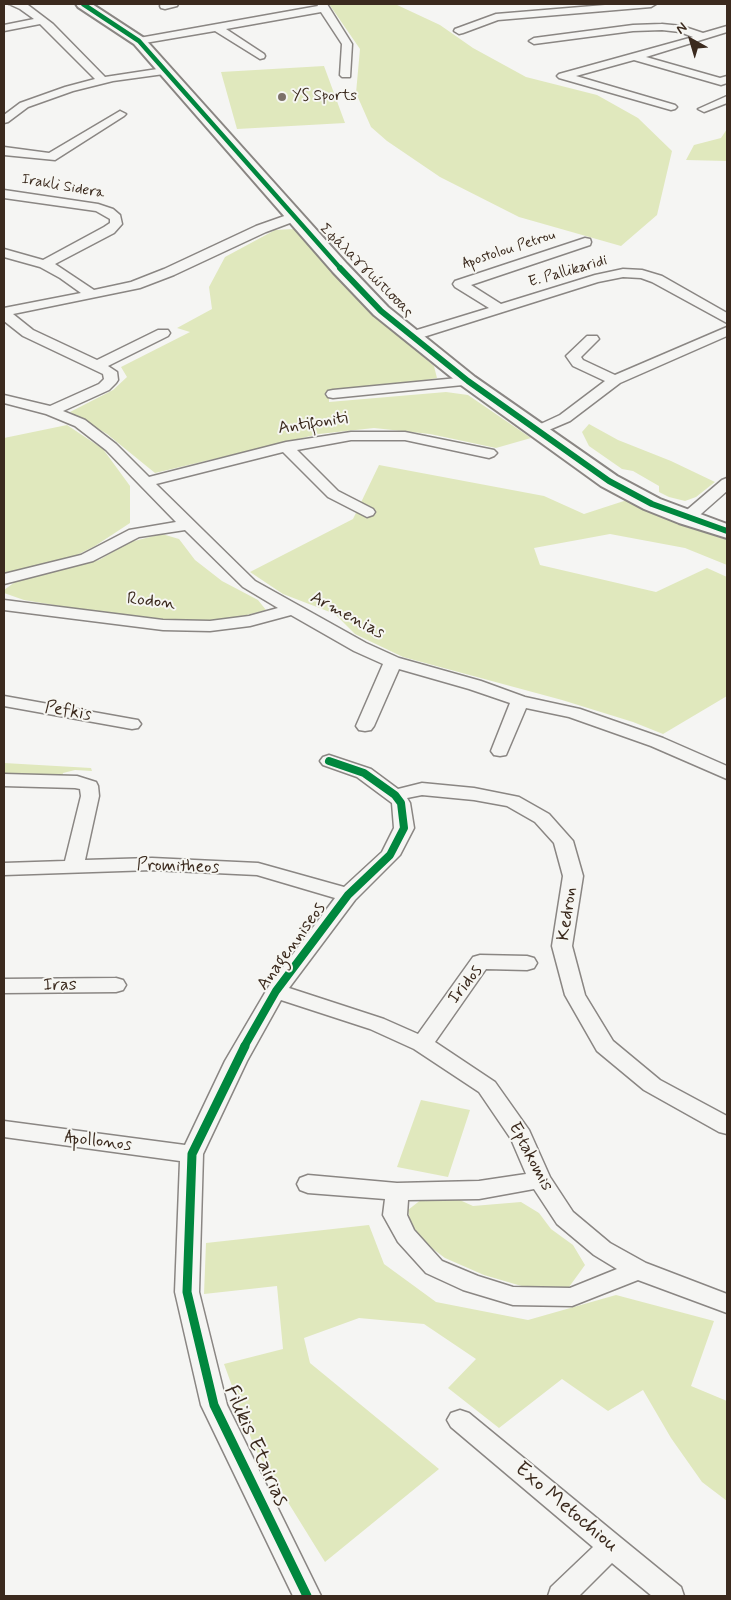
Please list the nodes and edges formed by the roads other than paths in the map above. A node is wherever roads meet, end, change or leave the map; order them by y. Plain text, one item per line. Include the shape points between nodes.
1 (14, 4) edge
2 (83, 4) edge
3 (651, 4) edge
4 (323, 6) edge
5 (42, 21) junction
6 (4, 28) edge
7 (218, 28) junction
8 (727, 29) edge
9 (459, 31) dead end
10 (704, 36) junction
11 (139, 41) junction
12 (534, 41) dead end
13 (260, 56) dead end
14 (634, 57) junction
15 (164, 72) junction
16 (346, 75) dead end
17 (727, 79) edge
18 (102, 80) junction
19 (727, 99) edge
20 (671, 107) dead end
21 (704, 109) dead end
22 (120, 114) dead end
23 (4, 120) edge
24 (4, 151) edge
25 (4, 194) edge
26 (294, 217) junction
27 (585, 242) dead end
28 (4, 253) edge
29 (45, 264) junction
30 (92, 295) junction
31 (500, 309) junction
32 (4, 313) edge
33 (727, 319) edge
34 (727, 331) edge
35 (163, 333) dead end
36 (412, 336) junction
37 (592, 339) dead end
38 (98, 365) junction
39 (616, 380) junction
40 (468, 381) junction
41 (333, 394) dead end
42 (4, 399) edge
43 (51, 411) junction
44 (537, 430) junction
45 (286, 447) junction
46 (489, 453) dead end
47 (146, 482) junction
48 (727, 483) edge
49 (367, 512) dead end
50 (686, 518) junction
51 (188, 525) junction
52 (727, 531) edge
53 (4, 579) edge
54 (4, 605) edge
55 (292, 609) junction
56 (393, 662) junction
57 (4, 701) edge
58 (520, 701) junction
59 (132, 724) dead end
60 (365, 726) dead end
61 (500, 751) dead end
62 (329, 761) dead end
63 (727, 773) edge
64 (4, 780) edge
65 (395, 795) junction
66 (73, 868) junction
67 (4, 869) edge
68 (348, 895) junction
69 (527, 963) dead end
70 (116, 985) dead end
71 (4, 986) edge
72 (276, 991) junction
73 (422, 1044) junction
74 (725, 1119) edge
75 (4, 1129) edge
76 (192, 1154) junction
77 (540, 1180) junction
78 (308, 1184) dead end
79 (397, 1192) junction
80 (638, 1270) junction
81 (727, 1304) edge
82 (460, 1420) dead end
83 (612, 1546) junction
84 (301, 1594) edge
85 (561, 1596) edge
86 (671, 1596) edge

1 - 5 street via 24,7
2 - 11 street, Σφάλαγγιώτισσας
3 - 9 street via 496,17
4 - 7 street
4 - 16 street via 347,44
5 - 6 street
5 - 18 street
7 - 11 street
7 - 13 street
8 - 10 street
10 - 12 street via 662,27
10 - 14 street
11 - 15 street, Σφάλαγγιώτισσας
14 - 17 street via 721,82
14 - 20 street via 563,76
15 - 18 street
15 - 26 street, Σφάλαγγιώτισσας
18 - 23 street via 24,105
19 - 21 street
22 - 24 street via 51,157
25 - 29 street, Irakli Sidera via 98,208 116,218 116,224 110,230
26 - 30 street via 169,272 135,285
26 - 36 street, Σφάλαγγιώτισσας via 370,300
27 - 31 street, Apostolou Petrou via 460,284
28 - 29 street
29 - 30 street
30 - 32 street
31 - 33 street, E. Pallikaridi via 623,273 657,279
31 - 36 street, E. Pallikaridi
32 - 38 street via 28,333
34 - 39 street
35 - 38 street
36 - 40 street, Σφάλαγγιώτισσας
37 - 39 street via 573,356 578,363
38 - 43 street via 110,372 111,380 104,388
39 - 44 street via 565,418
40 - 41 street
40 - 44 street, Σφάλαγγιώτισσας
42 - 43 street, Armenias
43 - 47 street, Armenias via 80,424 111,447
44 - 50 street, Σφάλαγγιώτισσας via 609,481
45 - 46 street, Antifoniti via 352,436 405,436
45 - 47 street, Antifoniti
45 - 49 street via 333,494
47 - 51 street, Armenias
48 - 50 street
50 - 52 street, Σφάλαγγιώτισσας
51 - 53 street via 135,533 87,558
51 - 55 street, Armenias via 249,584
54 - 55 street, Rodon via 163,625 210,626 250,621
55 - 56 street, Armenias
56 - 58 street, Armenias
56 - 60 street
57 - 59 street, Pefkis
58 - 61 street
58 - 63 street, Armenias via 574,714 657,742
62 - 65 street via 364,773
64 - 66 street via 77,782 89,786 90,796
65 - 68 street, Anagenniseos via 401,803 404,828 390,855
65 - 74 street, Kedron via 422,789 474,794 512,801 542,818 563,842 573,876 562,946 575,995 605,1046 652,1085
66 - 67 street, Promitheos
66 - 68 street, Promitheos via 152,864 258,869
68 - 72 street, Anagenniseos
69 - 73 street, Iridos via 480,962
70 - 71 street, Iras
72 - 73 street, Eptakomis via 377,1024
72 - 76 street, Anagenniseos via 236,1061
73 - 77 street, Eptakomis via 486,1087 521,1136
75 - 76 street, Apollonos
76 - 84 street, Filikis Etairias via 187,1292 214,1406
77 - 79 street via 479,1190
77 - 80 street, Eptakomis via 565,1218 602,1249
78 - 79 street
79 - 80 street via 395,1215 406,1236 434,1266 513,1296 572,1297
80 - 81 street, Eptakomis
82 - 83 street, Exo Metochiou
83 - 85 street
83 - 86 street, Exo Metochiou

